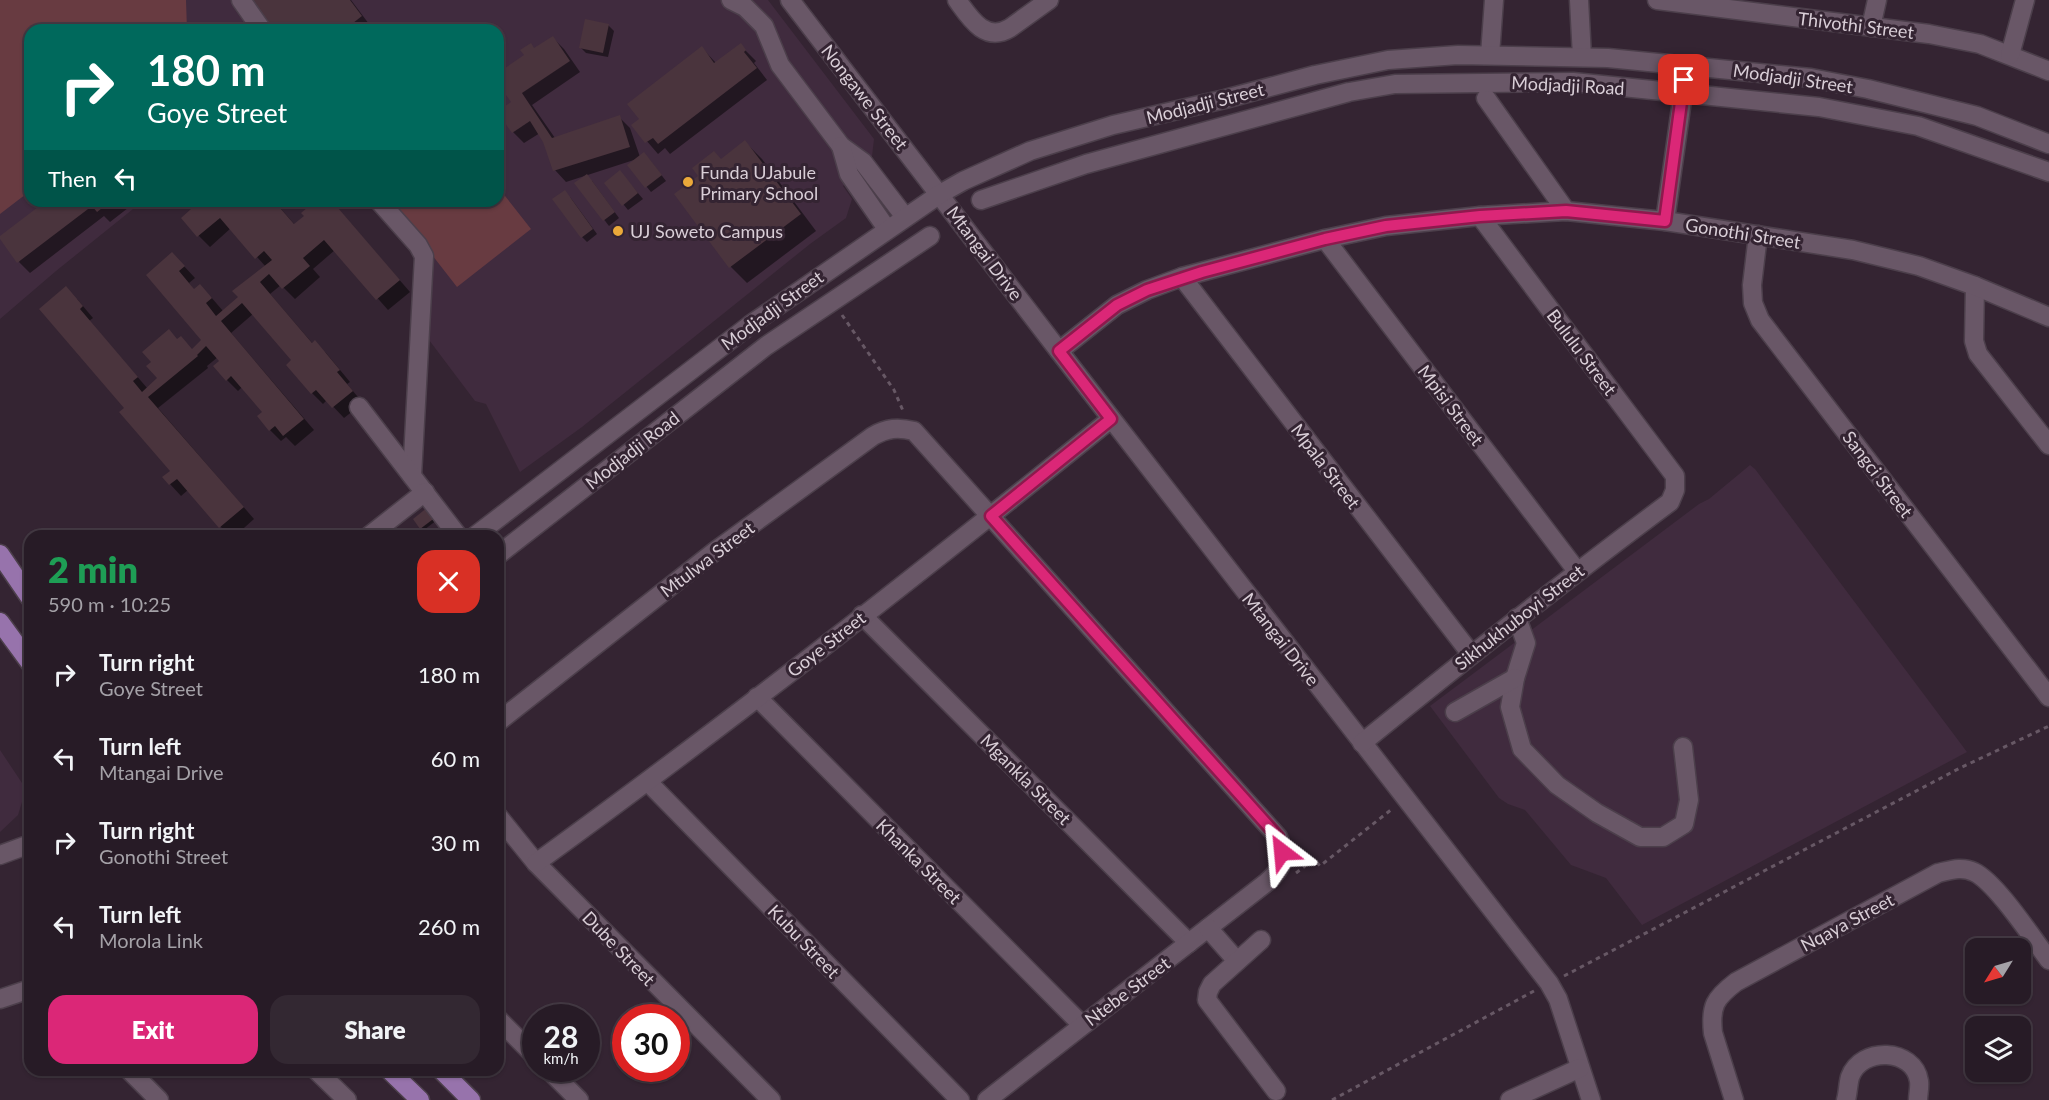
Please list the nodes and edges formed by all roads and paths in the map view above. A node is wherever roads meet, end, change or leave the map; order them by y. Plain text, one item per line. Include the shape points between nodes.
1 (241, 0) edge
2 (731, 0) edge
3 (790, 0) edge
4 (957, 0) edge
5 (1049, 0) edge
6 (1494, 0) edge
7 (1579, 0) edge
8 (1657, 0) edge
9 (1877, 0) edge
10 (2025, 0) edge
11 (258, 24) edge
12 (1871, 27) junction
13 (1490, 55) junction
14 (2010, 55) junction
15 (1582, 57) junction
16 (1686, 65) junction
17 (2049, 71) edge
18 (1683, 94) junction
19 (1486, 98) dead end
20 (1079, 135) junction
21 (2049, 144) edge
22 (841, 146) junction
23 (1086, 164) junction
24 (2049, 172) edge
25 (940, 194) junction
26 (981, 200) dead end
27 (384, 207) edge
28 (1566, 211) junction
29 (1480, 216) junction
30 (905, 217) junction
31 (1665, 221) junction
32 (886, 229) junction
33 (1758, 235) junction
34 (930, 236) dead end
35 (1325, 239) junction
36 (1182, 277) junction
37 (1975, 286) junction
38 (832, 302) junction
39 (2049, 317) edge
40 (750, 325) junction
41 (766, 346) junction
42 (1059, 351) junction
43 (359, 407) dead end
44 (1111, 419) junction
45 (907, 429) junction
46 (2049, 445) edge
47 (412, 476) junction
48 (1675, 490) joint
49 (425, 492) junction
50 (991, 516) junction
51 (377, 530) edge
52 (454, 530) edge
53 (483, 530) edge
54 (504, 550) edge
55 (0, 554) edge
56 (1577, 571) junction
57 (24, 589) edge
58 (862, 615) junction
59 (1517, 618) junction
60 (0, 622) edge
61 (1471, 654) junction
62 (24, 655) edge
63 (1515, 678) junction
64 (757, 697) junction
65 (2049, 697) edge
66 (1455, 712) dead end
67 (504, 717) edge
68 (2049, 726) edge
69 (1362, 744) junction
70 (1683, 747) dead end
71 (648, 782) junction
72 (1406, 799) junction
73 (504, 823) edge
74 (24, 846) edge
75 (0, 855) edge
76 (536, 863) junction
77 (1267, 882) junction
78 (1208, 928) junction
79 (1261, 940) dead end
80 (1189, 943) junction
81 (2049, 960) edge
82 (1238, 961) junction
83 (1549, 983) junction
84 (24, 992) edge
85 (0, 999) edge
86 (504, 1025) edge
87 (1082, 1025) junction
88 (522, 1043) edge
89 (1580, 1068) junction
90 (135, 1076) edge
91 (322, 1076) edge
92 (395, 1076) edge
93 (447, 1076) edge
94 (561, 1082) edge
95 (1276, 1091) dead end
96 (159, 1100) edge
97 (347, 1100) edge
98 (420, 1100) edge
99 (471, 1100) edge
100 (579, 1100) edge
101 (771, 1100) edge
102 (960, 1100) edge
103 (987, 1100) edge
104 (1332, 1100) edge
105 (1510, 1100) edge
106 (1591, 1100) edge
107 (1734, 1100) edge
108 (1846, 1100) edge
109 (1918, 1100) edge

1 - 11 street
2 - 22 street via 745,7 764,26 780,65
3 - 25 street, Nongawe Street
4 - 5 street via 974,25 994,34 1003,32
6 - 13 street
7 - 15 street
8 - 12 street, Thivothi Street
9 - 12 street
10 - 14 street
12 - 14 street, Thivothi Street via 1980,44
13 - 15 street, Modjadji Street
13 - 20 street, Modjadji Street via 1388,60 1336,70
14 - 17 street, Thivothi Street
15 - 16 street, Modjadji Street
16 - 18 street
16 - 21 street, Modjadji Street via 1810,78 1868,89 1977,116
18 - 23 street, Modjadji Road via 1573,82 1395,84 1349,92
18 - 24 street, Modjadji Road via 1819,107 1918,126
18 - 31 street
19 - 28 street
20 - 23 street
20 - 25 street, Modjadji Street via 1030,151
22 - 30 street via 863,162
22 - 32 street via 849,174
23 - 26 street, Modjadji Road
25 - 30 street, Modjadji Street
25 - 42 street, Mtangai Drive
27 - 47 street via 424,256
28 - 29 street, Gonothi Street
28 - 31 street, Gonothi Street
29 - 35 street, Gonothi Street via 1386,226
29 - 48 street, Bululu Street via 1675,476
30 - 32 street, Modjadji Street
31 - 33 street, Gonothi Street
32 - 40 street, Modjadji Street
33 - 37 street, Gonothi Street via 1853,250 1919,266
33 - 65 street, Sangci Street via 1752,285 1753,303 1760,320
34 - 38 street, Modjadji Road
35 - 36 street, Gonothi Street
35 - 56 street, Mpisi Street
36 - 42 street, Gonothi Street via 1117,305
36 - 61 street, Mpala Street
37 - 39 street, Gonothi Street
37 - 46 street via 1974,341 1978,354
38 - 41 street, Modjadji Road
38 - 45 path via 894,390
40 - 41 street
40 - 53 street, Modjadji Street
41 - 54 street, Modjadji Road
42 - 44 street, Mtangai Drive
43 - 47 street
44 - 50 street, Goye Street
44 - 69 street, Mtangai Drive
45 - 50 street, Ntebe Street via 914,431
45 - 67 street, Mtulwa Street via 884,429 864,443 714,552
47 - 49 street
48 - 56 street, Sikhukhuboyi Street via 1670,502
49 - 51 street
49 - 52 street
50 - 58 street, Goye Street
50 - 77 street, Ntebe Street via 1278,837 1282,865
55 - 57 main road
56 - 59 street, Sikhukhuboyi Street
58 - 64 street, Goye Street
58 - 80 street, Mgankla Street
59 - 61 street, Sikhukhuboyi Street
59 - 63 street via 1526,643
60 - 62 main road
61 - 69 street, Sikhukhuboyi Street
63 - 66 street
63 - 70 street via 1510,707 1522,748 1557,784 1597,813 1641,837 1663,837 1684,824 1689,800
64 - 71 street, Goye Street
64 - 87 street, Khanka Street
68 - 83 path via 1960,768
69 - 72 street, Mtangai Drive
71 - 76 street, Goye Street
71 - 102 street, Kubu Street
72 - 77 path via 1320,866 1314,859 1281,884
72 - 83 street, Mtangai Drive
73 - 76 street, Dube Street
74 - 75 street
76 - 101 street, Dube Street
77 - 78 street, Ntebe Street
78 - 80 street, Ntebe Street
78 - 82 street
79 - 82 street
80 - 87 street, Ntebe Street
81 - 107 street, Nqaya Street via 1983,878 1955,868 1938,873 1723,992 1714,1004 1713,1033
82 - 95 street via 1212,984 1208,1000
83 - 89 street, Mtangai Drive
83 - 104 path
84 - 85 street
86 - 88 street
87 - 103 street, Ntebe Street
89 - 105 street
89 - 106 street, Mtangai Drive
90 - 96 street
91 - 97 street
92 - 98 main road
93 - 99 main road
94 - 100 street
108 - 109 street via 1855,1068 1869,1057 1886,1054 1903,1060 1916,1073

